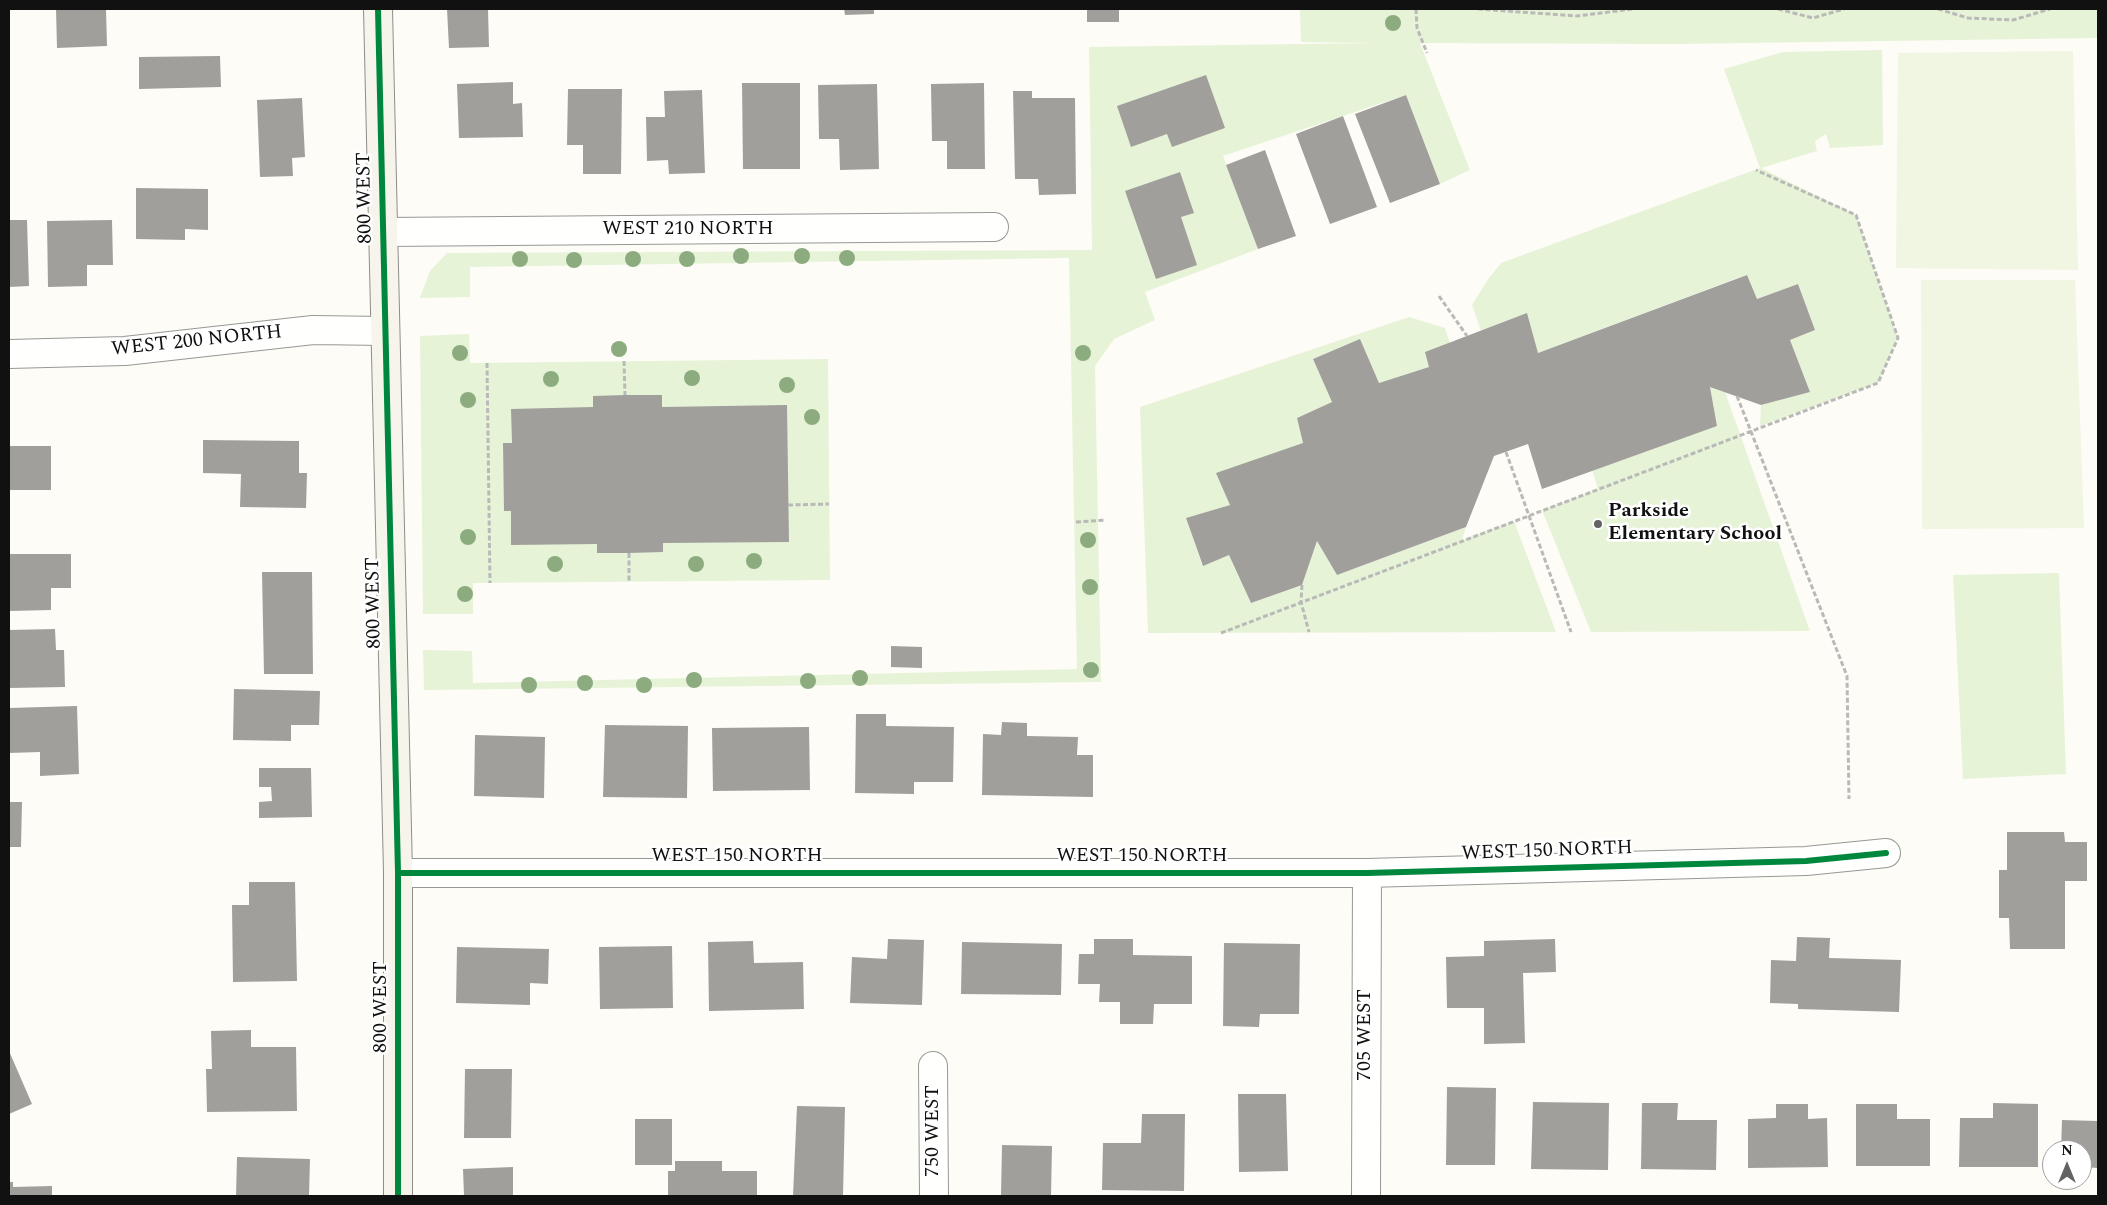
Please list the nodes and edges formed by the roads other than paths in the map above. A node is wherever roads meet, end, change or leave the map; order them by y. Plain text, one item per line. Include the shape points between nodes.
1 (378, 9) edge
2 (994, 227) dead end
3 (383, 232) junction
4 (385, 331) junction
5 (9, 354) edge
6 (1886, 853) dead end
7 (398, 873) junction
8 (1367, 873) junction
9 (933, 1066) dead end
10 (398, 1196) edge
11 (934, 1196) edge
12 (1366, 1196) edge

1 - 3 street, 800 WEST
2 - 3 street, WEST 210 NORTH
3 - 4 street, 800 WEST
4 - 5 street, WEST 200 NORTH via 314,330 125,351
4 - 7 street, 800 WEST
6 - 8 street, WEST 150 NORTH via 1806,861
7 - 8 street, WEST 150 NORTH
7 - 10 street, 800 WEST
8 - 12 street, 705 WEST
9 - 11 street, 750 WEST

